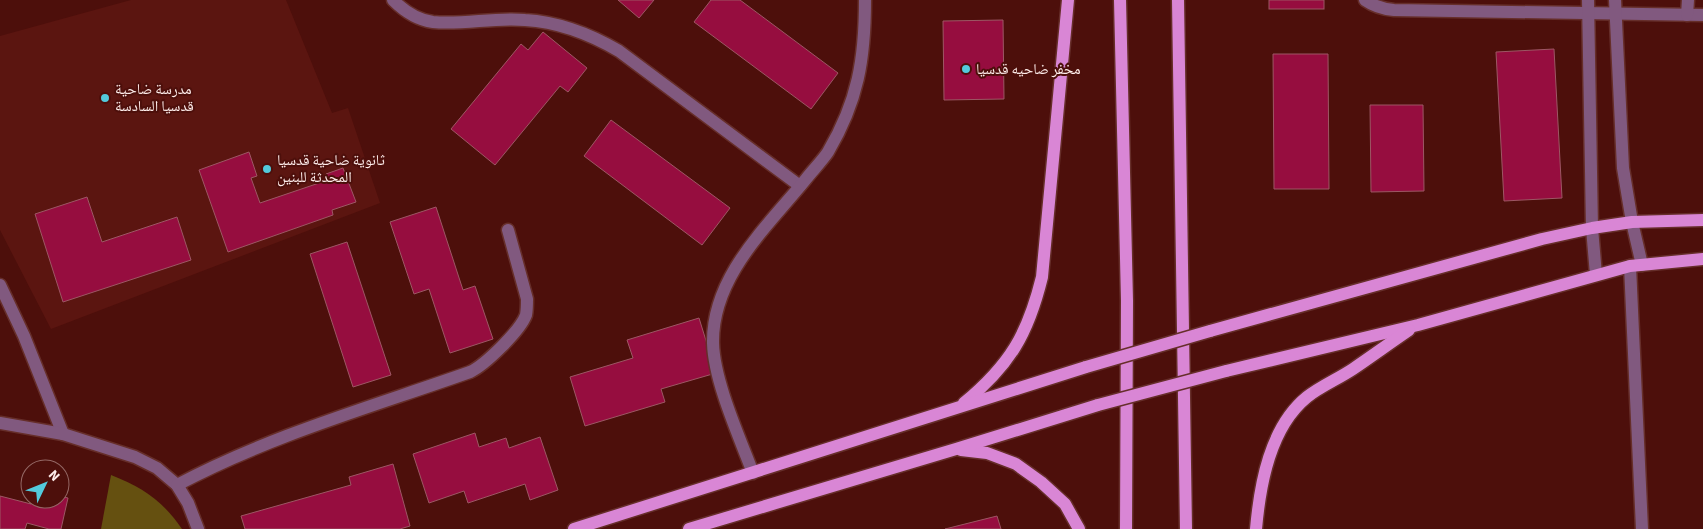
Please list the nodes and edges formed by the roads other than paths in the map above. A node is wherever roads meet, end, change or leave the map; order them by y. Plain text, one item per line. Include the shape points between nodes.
1 (393, 0) edge
2 (865, 0) edge
3 (1068, 0) edge
4 (1120, 0) edge
5 (1178, 0) edge
6 (1365, 0) edge
7 (1588, 0) edge
8 (1615, 0) edge
9 (1688, 0) edge
10 (1589, 13) junction
11 (1616, 14) junction
12 (1688, 15) junction
13 (1703, 15) edge
14 (800, 186) junction
15 (1703, 220) edge
16 (1632, 222) junction
17 (1592, 228) junction
18 (508, 230) dead end
19 (1703, 259) edge
20 (1636, 266) junction
21 (1596, 275) junction
22 (0, 285) edge
23 (1418, 325) junction
24 (960, 407) junction
25 (0, 423) edge
26 (62, 434) junction
27 (956, 449) junction
28 (753, 473) junction
29 (176, 485) junction
30 (198, 529) edge
31 (574, 529) edge
32 (689, 529) edge
33 (1079, 529) edge
34 (1126, 529) edge
35 (1186, 529) edge
36 (1256, 529) edge
37 (1642, 529) edge

1 - 14 street via 409,13 432,22 524,19 549,22 597,38
2 - 14 street via 860,75 847,116 827,153
3 - 24 main road via 1044,262 1034,308 1022,337 1005,364
4 - 34 main road via 1127,301
5 - 35 main road
6 - 10 street via 1383,9 1394,10
7 - 10 street
8 - 11 street
9 - 12 street
10 - 11 street
10 - 17 street
11 - 12 street
11 - 16 street via 1623,168
12 - 13 street
14 - 28 street via 731,274 718,307 713,342 719,378
15 - 16 main road
16 - 17 main road
16 - 20 street
17 - 21 street
17 - 24 main road, bridge via 1542,238 1210,331
18 - 29 street via 527,307 522,322 483,365 262,445
19 - 20 main road
20 - 21 main road
20 - 37 street
21 - 23 main road
22 - 26 street via 24,336
23 - 27 main road, bridge via 1098,405
23 - 36 main road via 1307,397 1292,412 1271,452 1258,502
24 - 28 main road
25 - 26 street
26 - 29 street via 135,457 157,468
27 - 32 main road
27 - 33 main road via 987,453 1016,464 1065,504
28 - 31 main road
29 - 30 street via 188,503

